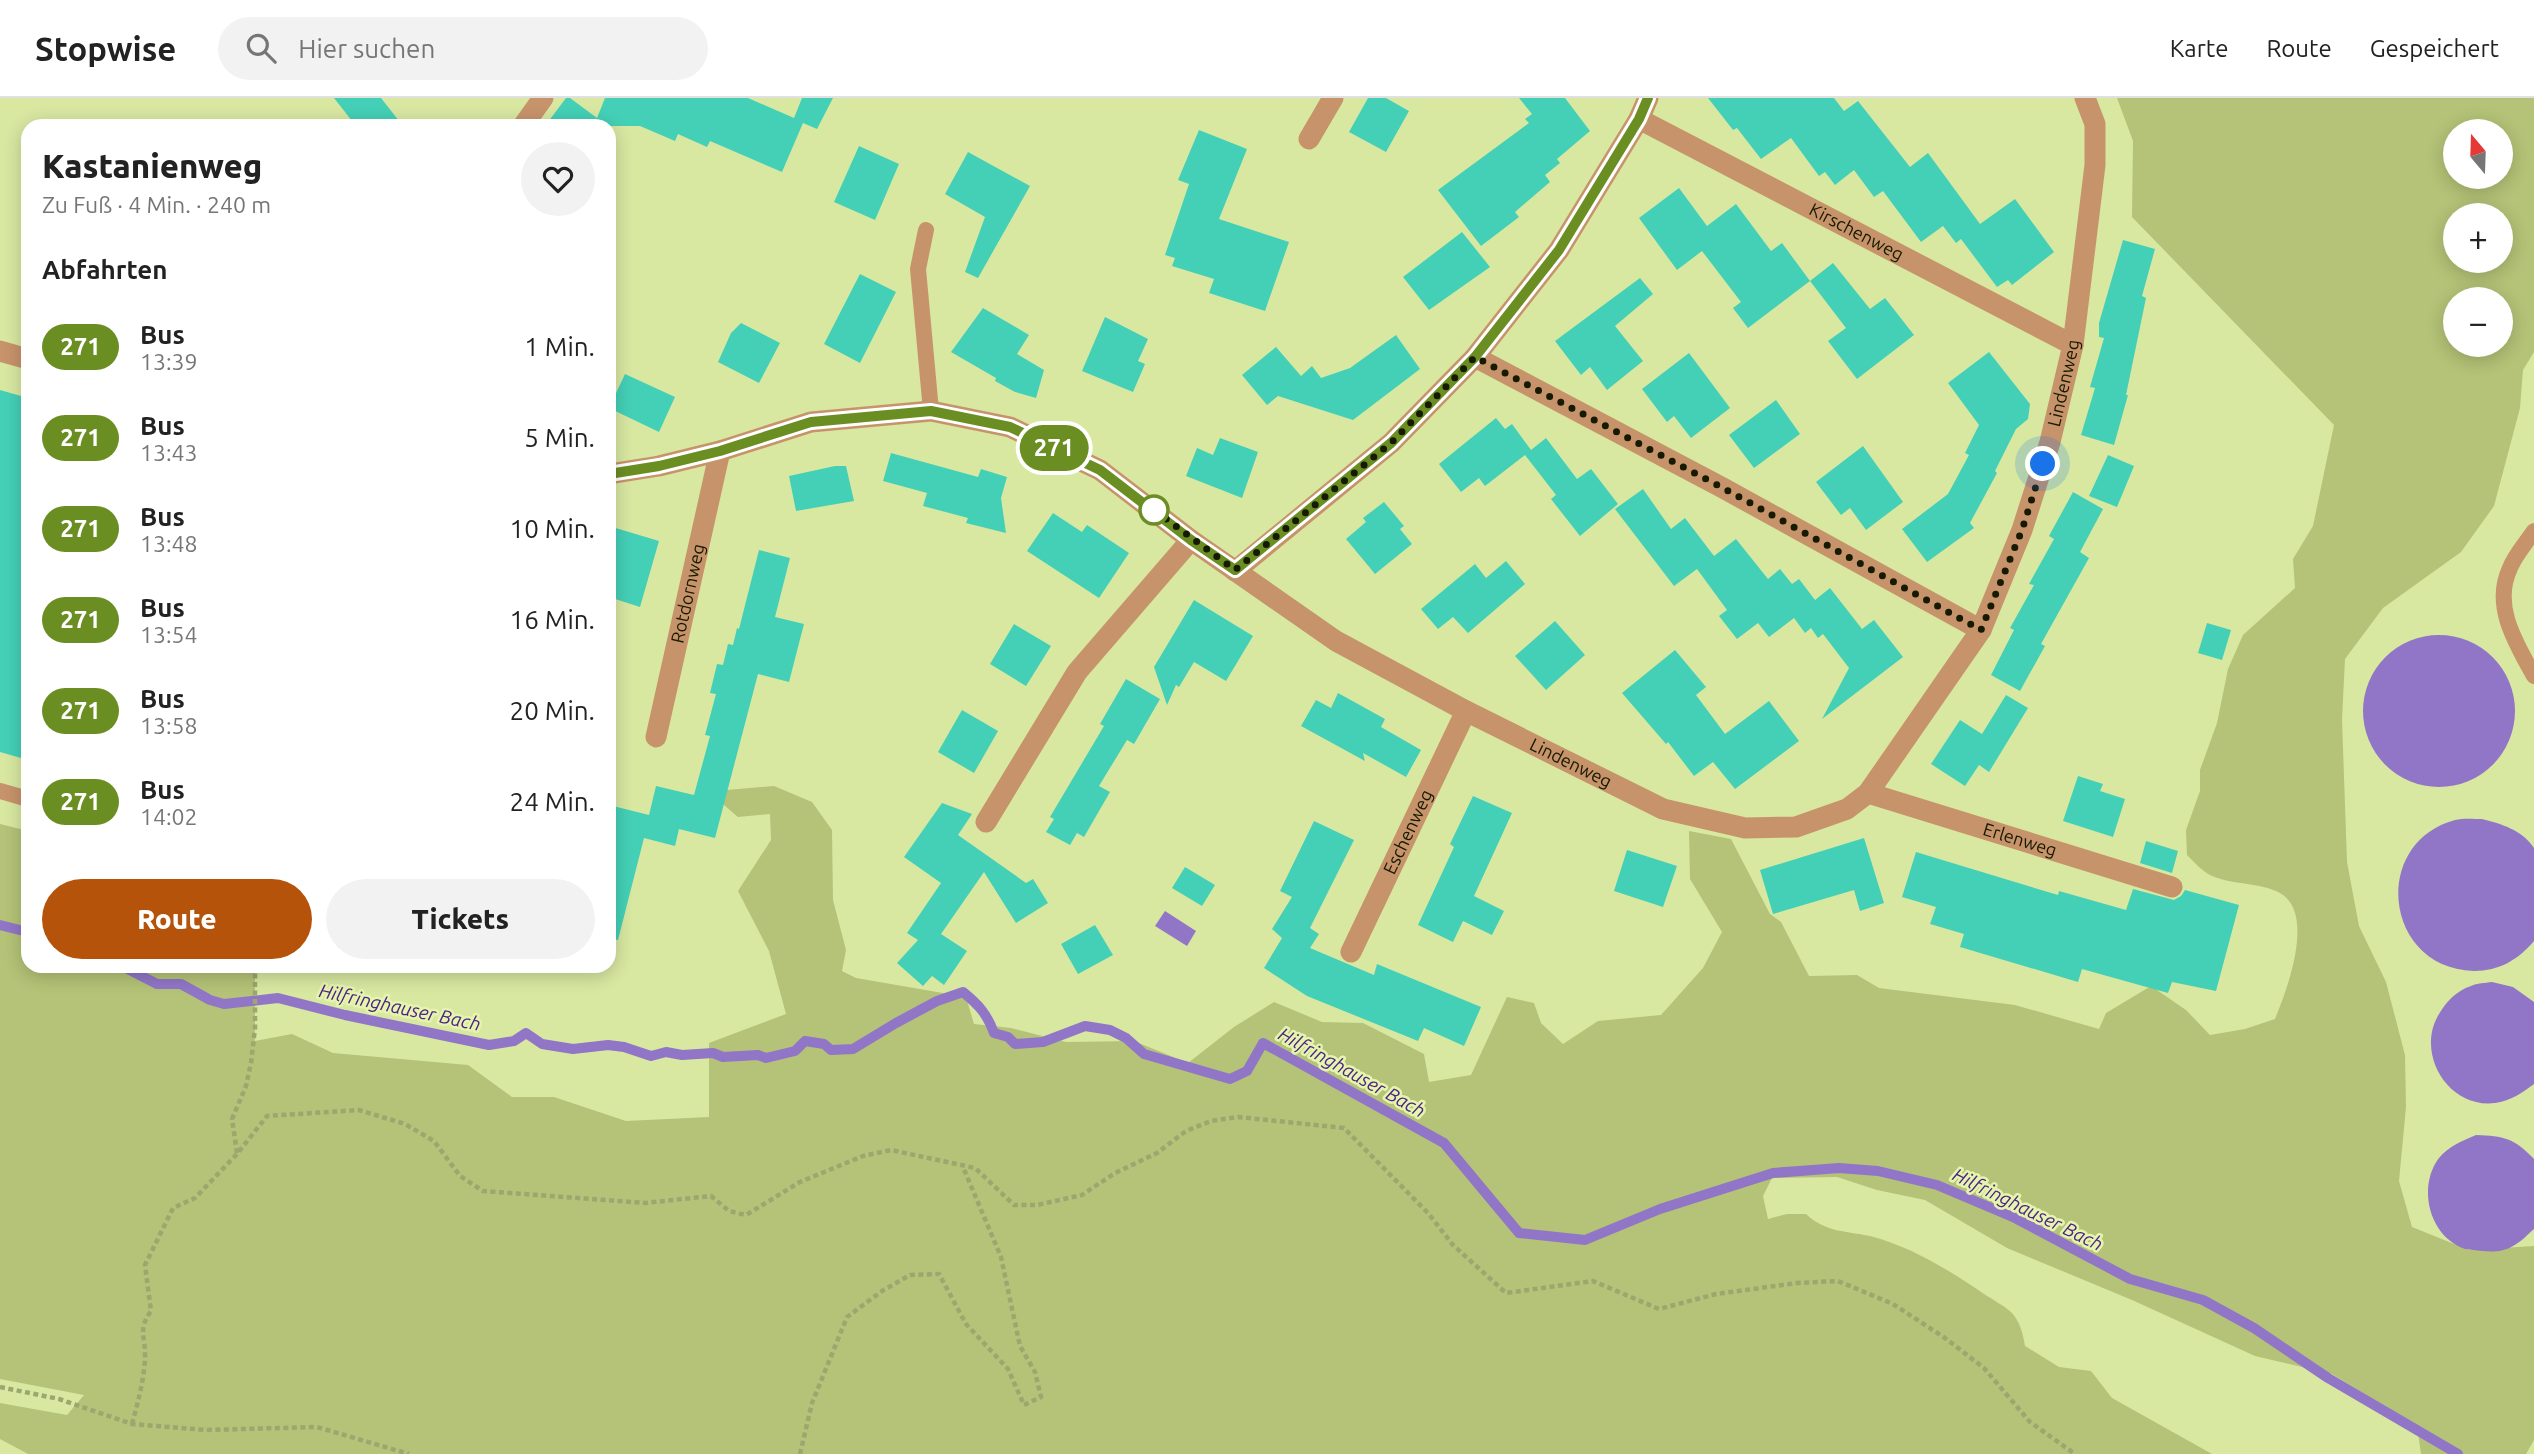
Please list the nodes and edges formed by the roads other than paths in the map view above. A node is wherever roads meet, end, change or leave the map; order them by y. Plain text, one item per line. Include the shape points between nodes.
1 (543, 98) edge
2 (1334, 98) edge
3 (1648, 98) edge
4 (2085, 98) edge
5 (528, 119) edge
6 (1639, 119) junction
7 (1309, 139) dead end
8 (926, 230) dead end
9 (2073, 345) junction
10 (0, 351) edge
11 (21, 357) edge
12 (1475, 357) junction
13 (931, 411) junction
14 (720, 451) junction
15 (616, 473) edge
16 (2534, 531) edge
17 (1191, 540) junction
18 (1235, 570) junction
19 (1981, 630) junction
20 (2534, 676) edge
21 (1466, 711) junction
22 (656, 737) dead end
23 (0, 790) edge
24 (1868, 793) junction
25 (21, 797) edge
26 (986, 822) dead end
27 (2172, 887) dead end
28 (1351, 951) dead end

1 - 5 street
2 - 7 street
3 - 6 street
4 - 9 street, Lindenweg via 2095,124 2095,165
6 - 9 street, Kirschenweg
6 - 12 street via 1559,250
8 - 13 lane via 918,269
9 - 19 street, Lindenweg via 2050,442 2022,530
10 - 11 street
12 - 18 street via 1391,443
12 - 19 street
13 - 14 street, Lindenweg via 811,422
13 - 17 street, Lindenweg via 1010,427 1100,470
14 - 15 street, Lindenweg
14 - 22 street, Rotdornweg
16 - 20 lane via 2509,568 2503,596 2508,628
17 - 18 street, Lindenweg
17 - 26 street via 1077,672
18 - 21 street, Lindenweg via 1336,641
19 - 24 street, Lindenweg
21 - 24 street, Lindenweg via 1663,809 1745,828 1796,827 1847,809
21 - 28 street, Eschenweg
23 - 25 lane
24 - 27 street, Erlenweg

